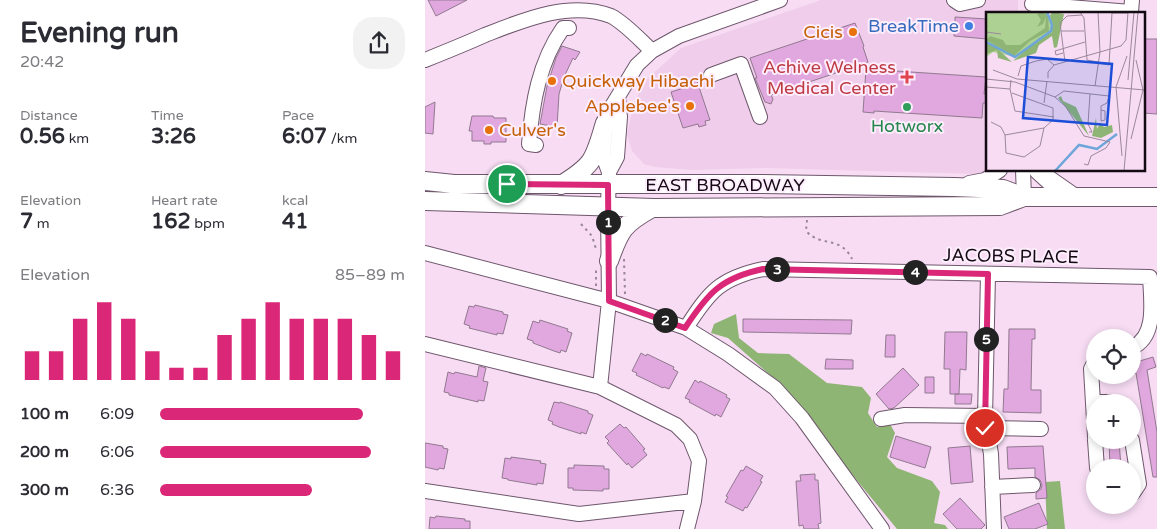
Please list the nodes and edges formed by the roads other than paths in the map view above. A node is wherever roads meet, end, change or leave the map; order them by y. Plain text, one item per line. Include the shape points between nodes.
1 (780, 0) edge
2 (954, 0) edge
3 (978, 0) edge
4 (742, 6) edge
5 (1032, 6) edge
6 (1131, 9) edge
7 (569, 28) dead end
8 (652, 51) junction
9 (425, 60) edge
10 (711, 75) dead end
11 (618, 96) junction
12 (760, 117) dead end
13 (605, 123) junction
14 (536, 144) dead end
15 (998, 171) edge
16 (1023, 171) edge
17 (1039, 171) edge
18 (609, 178) junction
19 (425, 181) edge
20 (561, 185) junction
21 (954, 187) junction
22 (1072, 196) junction
23 (1024, 197) junction
24 (1157, 197) edge
25 (425, 200) edge
26 (607, 207) junction
27 (654, 208) junction
28 (425, 253) edge
29 (606, 258) junction
30 (988, 274) junction
31 (603, 299) junction
32 (685, 328) junction
33 (1141, 341) edge
34 (425, 344) edge
35 (600, 387) junction
36 (881, 419) dead end
37 (985, 422) junction
38 (1041, 429) dead end
39 (1033, 485) dead end
40 (992, 487) junction
41 (425, 491) edge
42 (694, 501) junction
43 (687, 529) edge
44 (882, 529) edge
45 (994, 529) edge

1 - 4 street
2 - 3 street via 960,4
4 - 8 street
5 - 6 street
7 - 14 street via 563,28 554,41 538,83 529,144
8 - 9 street via 611,16 586,8 571,8 534,16
8 - 11 street via 637,64
10 - 12 street via 741,64
11 - 13 street
11 - 18 street via 617,157
13 - 18 street via 603,156
13 - 20 main road via 594,158 587,167
15 - 21 street via 985,180
16 - 23 street
17 - 22 main road
18 - 20 main road, EAST BROADWAY
18 - 21 main road, EAST BROADWAY
18 - 26 street
19 - 20 main road, EAST BROADWAY
21 - 23 main road, EAST BROADWAY via 1003,189
22 - 23 main road, EAST BROADWAY
22 - 24 main road, EAST BROADWAY
23 - 27 main road, EAST BROADWAY via 1000,206
25 - 26 main road, EAST BROADWAY
26 - 27 main road, EAST BROADWAY
26 - 29 street
27 - 29 main road via 627,224
28 - 31 street
29 - 31 street
30 - 32 street, JACOBS PLACE via 763,269 742,273 727,281 700,305
30 - 33 street, JACOBS PLACE via 1150,277 1152,314 1150,326
30 - 37 street
31 - 32 street
31 - 35 street
32 - 44 street via 728,354 789,402
34 - 35 street
35 - 42 street via 676,425 690,439 699,461
36 - 37 street via 905,414
37 - 38 street
37 - 40 street via 991,454
39 - 40 street
40 - 45 street
41 - 42 street via 579,514
42 - 43 street

